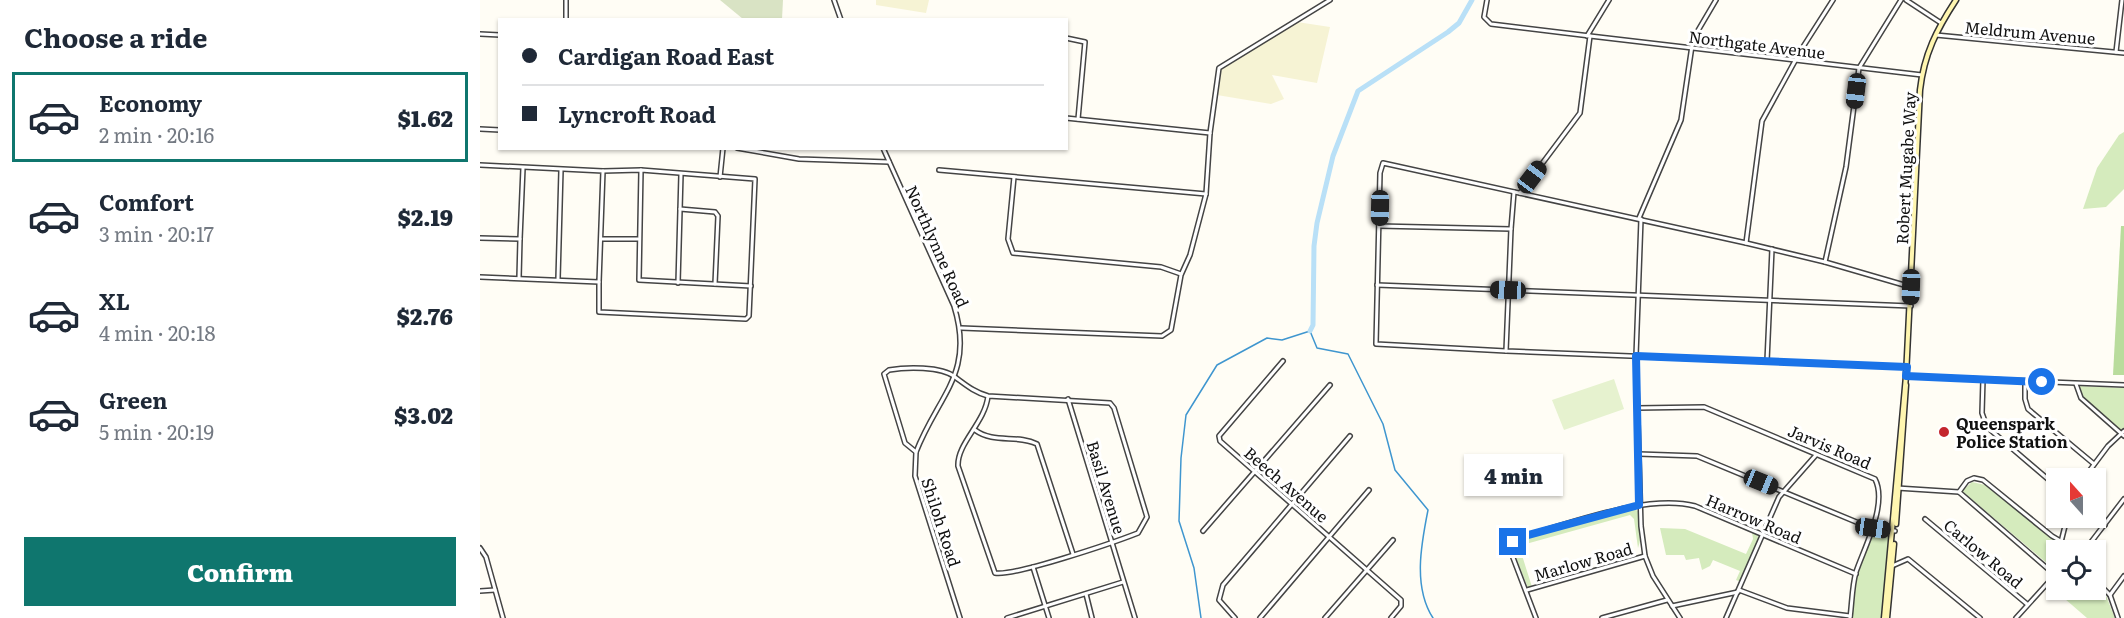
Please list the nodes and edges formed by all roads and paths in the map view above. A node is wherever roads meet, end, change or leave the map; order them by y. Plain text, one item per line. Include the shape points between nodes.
1 (567, 0) edge
2 (834, 0) edge
3 (1330, 0) edge
4 (1487, 0) edge
5 (1609, 0) edge
6 (1716, 0) edge
7 (1833, 0) edge
8 (1901, 0) edge
9 (1906, 0) edge
10 (1956, 0) edge
11 (2122, 0) edge
12 (566, 18) edge
13 (840, 18) edge
14 (1941, 23) junction
15 (480, 34) edge
16 (1935, 34) junction
17 (498, 35) edge
18 (1589, 36) junction
19 (1068, 38) edge
20 (1690, 48) junction
21 (2116, 52) junction
22 (2124, 53) edge
23 (1796, 60) junction
24 (1858, 68) junction
25 (1922, 75) junction
26 (1068, 118) edge
27 (1078, 119) junction
28 (480, 129) edge
29 (498, 130) edge
30 (1210, 133) junction
31 (723, 150) edge
32 (750, 150) edge
33 (884, 150) edge
34 (889, 162) junction
35 (480, 165) edge
36 (523, 168) junction
37 (561, 170) junction
38 (641, 170) junction
39 (939, 170) dead end
40 (603, 171) junction
41 (681, 174) junction
42 (720, 177) junction
43 (1014, 177) junction
44 (1514, 192) junction
45 (1520, 193) junction
46 (1206, 194) junction
47 (681, 209) junction
48 (1640, 219) junction
49 (1379, 226) junction
50 (1511, 229) junction
51 (480, 237) edge
52 (520, 239) junction
53 (601, 239) junction
54 (639, 239) junction
55 (1746, 243) junction
56 (1772, 249) junction
57 (1825, 262) junction
58 (1181, 274) junction
59 (480, 277) edge
60 (519, 278) junction
61 (558, 279) junction
62 (599, 282) junction
63 (678, 283) junction
64 (715, 284) junction
65 (1377, 285) junction
66 (752, 286) junction
67 (1911, 287) junction
68 (1508, 290) junction
69 (1638, 296) junction
70 (1770, 301) junction
71 (1911, 306) junction
72 (961, 328) junction
73 (1506, 351) junction
74 (1636, 356) junction
75 (1283, 361) dead end
76 (1767, 361) junction
77 (1907, 367) junction
78 (955, 376) junction
79 (1906, 376) junction
80 (1983, 380) junction
81 (2025, 381) junction
82 (2075, 383) junction
83 (1330, 385) dead end
84 (2124, 385) edge
85 (988, 396) junction
86 (1068, 399) junction
87 (1637, 408) junction
88 (975, 430) junction
89 (2123, 433) edge
90 (1350, 436) dead end
91 (916, 452) junction
92 (1639, 454) junction
93 (1816, 454) junction
94 (2094, 464) junction
95 (2091, 468) edge
96 (1253, 471) junction
97 (2046, 477) edge
98 (1897, 488) junction
99 (1369, 490) dead end
100 (1783, 491) junction
101 (1959, 492) junction
102 (2124, 499) edge
103 (1290, 505) junction
104 (1639, 505) junction
105 (1925, 519) dead end
106 (2106, 524) edge
107 (1873, 528) junction
108 (2103, 528) edge
109 (1203, 531) dead end
110 (1894, 531) junction
111 (1763, 534) junction
112 (1329, 537) junction
113 (1394, 540) dead end
114 (2058, 540) edge
115 (2093, 540) edge
116 (1112, 543) junction
117 (480, 548) edge
118 (1073, 554) junction
119 (1645, 556) junction
120 (1892, 566) junction
121 (2046, 566) edge
122 (1033, 567) junction
123 (1367, 570) junction
124 (1856, 574) junction
125 (2124, 576) edge
126 (1124, 582) junction
127 (2046, 584) edge
128 (495, 590) junction
129 (1527, 590) junction
130 (480, 591) edge
131 (1738, 591) junction
132 (2106, 591) edge
133 (1086, 594) junction
134 (2110, 595) junction
135 (1667, 600) junction
136 (2027, 604) junction
137 (1046, 606) junction
138 (1671, 606) junction
139 (1850, 617) edge
140 (503, 618) edge
141 (960, 618) edge
142 (1008, 618) edge
143 (1049, 618) edge
144 (1092, 618) edge
145 (1135, 618) edge
146 (1235, 618) edge
147 (1260, 618) edge
148 (1325, 618) edge
149 (1391, 618) edge
150 (1536, 618) edge
151 (1602, 618) edge
152 (1680, 618) edge
153 (1726, 618) edge
154 (1886, 618) edge
155 (1980, 618) edge
156 (2016, 618) edge
157 (2118, 618) edge

1 - 12 street
2 - 13 street
3 - 30 street via 1219,68
4 - 18 street, Northgate Avenue via 1484,17 1491,24
5 - 18 street
6 - 20 street
7 - 23 street
8 - 24 street
9 - 14 street
10 - 14 main road, Robert Mugabe Way
11 - 21 street
14 - 16 main road, Robert Mugabe Way
15 - 17 street
16 - 21 street, Meldrum Avenue
16 - 25 main road, Robert Mugabe Way
18 - 20 street, Northgate Avenue
18 - 45 street via 1580,113
19 - 27 street via 1085,42
20 - 23 street, Northgate Avenue
20 - 48 street via 1681,120
21 - 22 street, Meldrum Avenue
23 - 24 street, Northgate Avenue
23 - 55 street via 1762,121
24 - 25 street, Northgate Avenue
24 - 57 street via 1846,167
25 - 67 main road, Robert Mugabe Way
26 - 27 street
27 - 30 street
28 - 29 street
30 - 46 street
31 - 42 street
32 - 34 street via 799,159
33 - 34 street
34 - 72 street, Northlynne Road
35 - 36 street
36 - 37 street
36 - 52 street
37 - 40 street
37 - 61 street
38 - 40 street
38 - 41 street
38 - 54 street
39 - 43 street
40 - 53 street
41 - 42 street
41 - 47 street
42 - 66 street via 757,182
43 - 46 street
43 - 58 street via 1008,239 1013,253 1161,267
44 - 45 street
44 - 49 street via 1384,163 1380,173
44 - 50 street
45 - 48 street
46 - 58 street
47 - 63 street
47 - 64 street via 715,212 718,216
48 - 55 street
48 - 69 street
49 - 50 street
49 - 65 street
50 - 68 street
51 - 52 street
52 - 60 street
53 - 54 street
53 - 62 street
54 - 63 street via 639,280
55 - 56 street
56 - 57 street
56 - 70 street
57 - 67 street
58 - 72 street via 1174,323 1161,336
59 - 60 street
60 - 61 street
61 - 62 street
62 - 66 street via 599,312 746,318
63 - 64 street
64 - 66 street
65 - 68 street
65 - 73 street via 1377,345
67 - 71 main road, Robert Mugabe Way
68 - 69 street
68 - 73 street
69 - 70 street
69 - 74 street
70 - 71 street
70 - 76 street
71 - 77 main road, Robert Mugabe Way
72 - 78 street, Northlynne Road
73 - 74 street
74 - 76 street
74 - 87 street
75 - 96 street, Beech Avenue via 1220,436 1220,441
76 - 77 street
77 - 79 main road, Robert Mugabe Way
78 - 85 street via 962,384
78 - 91 street
78 - 91 street via 939,371 889,370 884,374 906,446
79 - 80 street
79 - 98 main road, Robert Mugabe Way
80 - 81 street
80 - 97 street via 1982,413 1987,427
81 - 82 street
81 - 94 street via 2028,409
82 - 84 street
82 - 89 street via 2081,398
83 - 96 street
85 - 86 street
85 - 88 street via 985,413
86 - 116 street, Basil Avenue
86 - 116 street via 1107,402 1114,408 1147,517 1138,533
87 - 92 street
87 - 93 street, Jarvis Road via 1704,407
88 - 118 street via 988,437 1037,444
88 - 122 street via 959,454 958,466 992,570 1004,574
89 - 94 street
90 - 103 street
91 - 141 street, Shiloh Road via 915,476
92 - 100 street via 1697,456
92 - 104 street
93 - 100 street
93 - 107 street, Jarvis Road via 1875,479 1878,488
94 - 95 street
96 - 103 street, Beech Avenue
96 - 109 street
98 - 101 street
98 - 110 main road, Robert Mugabe Way
99 - 112 street
100 - 107 street
100 - 111 street
101 - 114 street via 1971,479 1983,480
101 - 121 street
102 - 106 street
103 - 112 street, Beech Avenue
103 - 146 street via 1223,585 1219,600
104 - 111 street, Harrow Road via 1688,504
104 - 119 street
104 - 129 street, Harrow Road via 1517,538 1511,545 1512,555
105 - 136 street, Carlow Road
107 - 110 street
107 - 124 street, Jarvis Road
108 - 115 street
110 - 120 main road, Robert Mugabe Way
110 - 154 main road, Robert Mugabe Way
111 - 124 street, Harrow Road
111 - 131 street
112 - 123 street, Beech Avenue
112 - 147 street
113 - 123 street
116 - 118 street
116 - 126 street, Basil Avenue
117 - 128 street
118 - 122 street
119 - 129 street, Marlow Road
119 - 135 street
120 - 154 main road, Robert Mugabe Way
120 - 155 street via 1908,559
122 - 137 street
123 - 148 street
123 - 149 street, Beech Avenue via 1401,600
124 - 139 street, Jarvis Road
125 - 134 street
126 - 133 street
126 - 145 street, Basil Avenue
127 - 136 street
128 - 130 street
128 - 140 street
129 - 150 street
131 - 138 street
131 - 139 street via 1787,608
131 - 153 street
132 - 134 street
133 - 137 street
133 - 144 street
134 - 157 street
135 - 138 street
135 - 151 street
136 - 156 street
137 - 142 street
137 - 143 street
138 - 152 street

